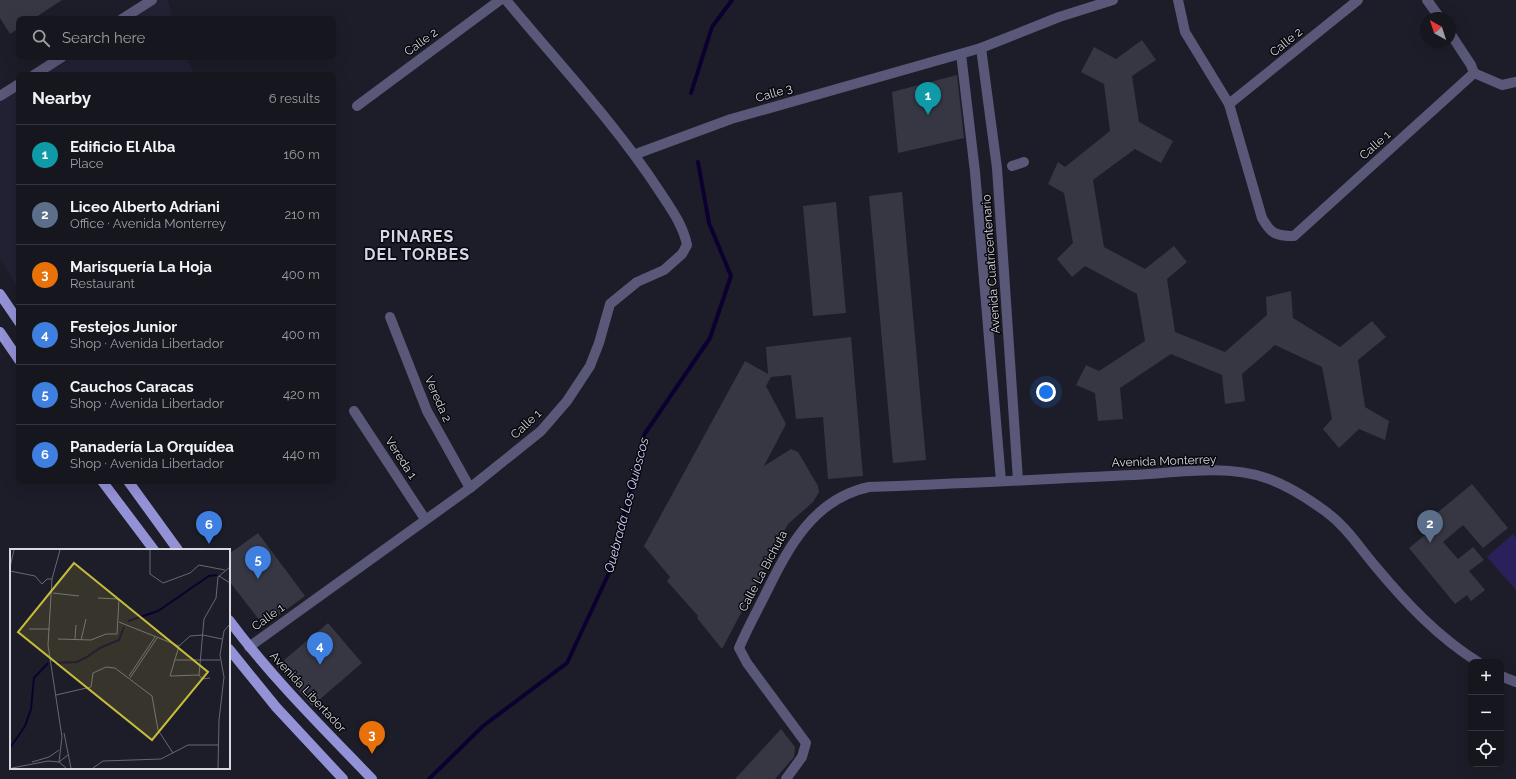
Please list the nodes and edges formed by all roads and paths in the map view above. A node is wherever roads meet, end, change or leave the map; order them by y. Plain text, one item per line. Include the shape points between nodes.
1 (152, 0) edge
2 (500, 0) edge
3 (506, 0) edge
4 (1112, 0) edge
5 (1178, 0) edge
6 (1358, 0) edge
7 (1427, 0) edge
8 (1436, 12) edge
9 (127, 16) edge
10 (1456, 42) edge
11 (981, 48) junction
12 (961, 54) junction
13 (57, 60) edge
14 (39, 72) edge
15 (1474, 73) junction
16 (1516, 82) edge
17 (16, 86) edge
18 (0, 96) edge
19 (1229, 104) junction
20 (357, 106) dead end
21 (636, 154) junction
22 (1024, 162) dead end
23 (1012, 166) dead end
24 (0, 294) edge
25 (390, 317) dead end
26 (16, 318) edge
27 (0, 332) edge
28 (16, 356) edge
29 (354, 411) dead end
30 (1018, 480) junction
31 (1001, 481) junction
32 (104, 484) edge
33 (130, 484) edge
34 (470, 488) junction
35 (425, 519) junction
36 (153, 549) edge
37 (177, 549) edge
38 (230, 621) edge
39 (249, 647) junction
40 (230, 650) edge
41 (1473, 659) edge
42 (1504, 677) edge
43 (1516, 682) edge
44 (343, 779) edge
45 (372, 779) edge
46 (786, 779) edge

1 - 9 street
2 - 20 street, Calle 2
3 - 21 street
4 - 11 street, Calle 3 via 1059,17
5 - 19 street via 1185,32
6 - 19 street, Calle 2
7 - 8 street
10 - 15 street
11 - 12 street, Calle 3
11 - 30 street, Avenida Cuatricentenario via 997,168
12 - 21 street, Calle 3 via 731,119
12 - 31 street, Avenida Cuatricentenario via 975,172
13 - 14 street
15 - 16 street via 1502,85
15 - 19 street, Calle 1 via 1294,236 1279,236 1269,229 1262,218
17 - 18 street
21 - 34 street, Calle 1 via 678,219 687,245 682,254 664,270 637,282 610,304 590,366 567,401 541,431
22 - 23 street
24 - 26 main road
25 - 34 street, Vereda 2 via 427,411
27 - 28 main road
29 - 35 street, Vereda 1
30 - 31 street, Calle La Bichuta
30 - 41 street, Avenida Monterrey via 1193,470 1265,478 1306,497 1350,532 1368,558 1408,604 1453,646
31 - 46 street, Calle La Bichuta via 858,489 818,514 798,534 783,558 739,648 747,663 806,743 802,757
32 - 36 main road
33 - 37 main road
34 - 35 street, Calle 1
35 - 39 street, Calle 1
38 - 39 main road, Avenida Libertador
39 - 45 main road, Avenida Libertador via 291,696
40 - 44 main road via 276,707
42 - 43 street

